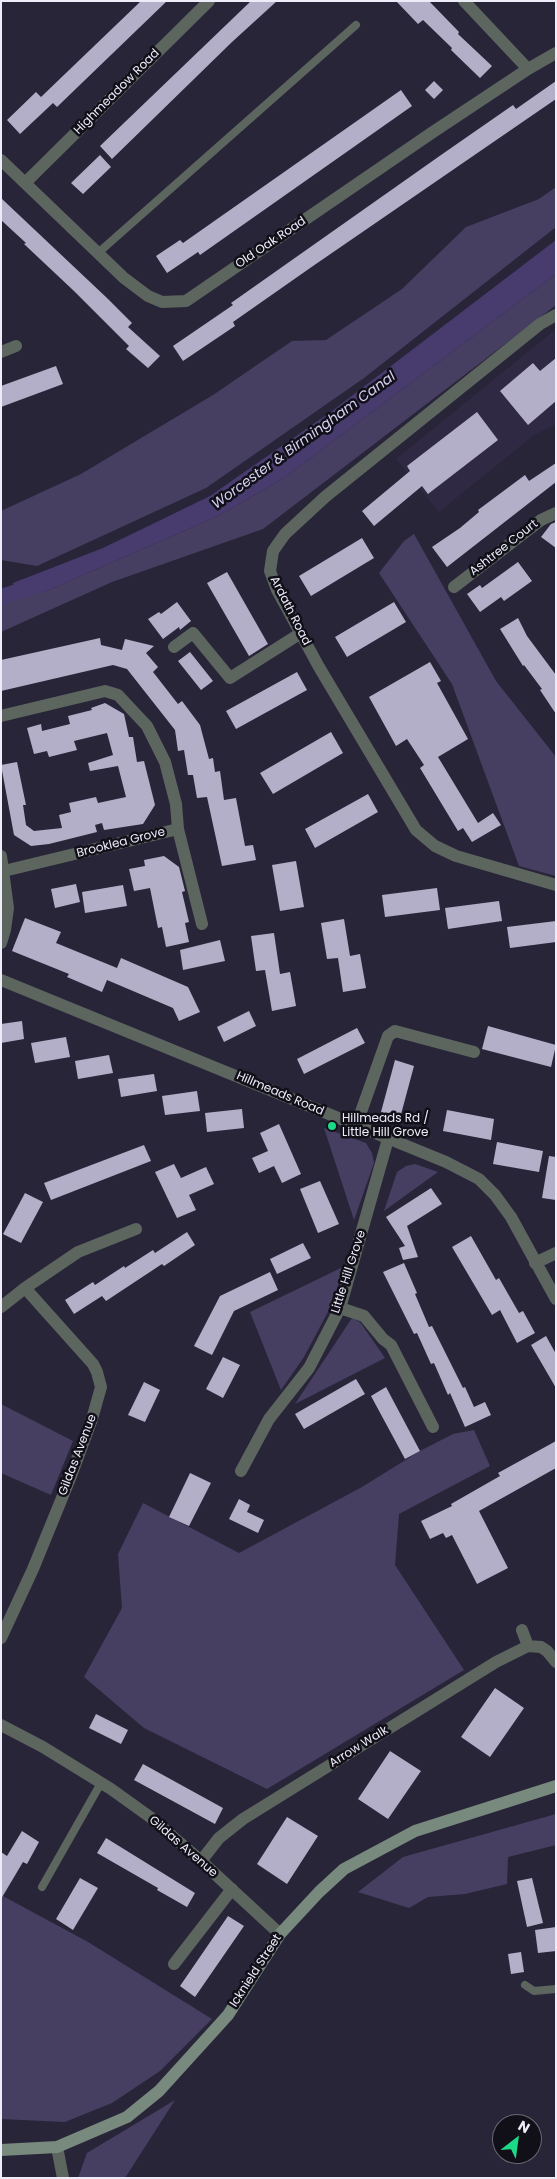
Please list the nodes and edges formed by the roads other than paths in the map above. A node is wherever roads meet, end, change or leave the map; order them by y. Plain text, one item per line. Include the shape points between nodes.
1 (209, 1) edge
2 (464, 1) edge
3 (356, 25) dead end
4 (556, 53) edge
5 (528, 69) junction
6 (1, 160) edge
7 (24, 183) junction
8 (98, 253) junction
9 (556, 315) edge
10 (16, 346) dead end
11 (1, 352) edge
12 (556, 513) edge
13 (454, 587) dead end
14 (301, 633) junction
15 (174, 647) dead end
16 (1, 716) edge
17 (178, 829) junction
18 (1, 856) edge
19 (4, 870) junction
20 (556, 885) edge
21 (202, 924) dead end
22 (1, 944) edge
23 (1, 980) edge
24 (474, 1052) dead end
25 (356, 1126) junction
26 (388, 1139) junction
27 (136, 1229) dead end
28 (556, 1253) edge
29 (535, 1263) junction
30 (25, 1288) junction
31 (556, 1299) edge
32 (1, 1307) edge
33 (340, 1308) junction
34 (433, 1427) dead end
35 (241, 1471) dead end
36 (522, 1630) dead end
37 (1, 1638) edge
38 (528, 1646) junction
39 (556, 1662) edge
40 (1, 1725) edge
41 (101, 1783) junction
42 (556, 1786) edge
43 (201, 1861) junction
44 (42, 1887) dead end
45 (232, 1889) junction
46 (280, 1934) junction
47 (174, 1964) dead end
48 (525, 1985) dead end
49 (556, 1989) edge
50 (57, 2147) junction
51 (1, 2150) edge
52 (63, 2178) edge

1 - 7 street, Highmeadow Road
2 - 5 street
3 - 8 lane
4 - 5 street, Old Oak Road
5 - 8 street, Old Oak Road via 186,300 162,302 148,296
6 - 7 street, Old Oak Road
7 - 8 street, Old Oak Road
9 - 14 street, Ardath Road via 540,324 325,496 285,534 273,551 270,571
10 - 11 street
12 - 13 street, Ashtree Court via 542,520
14 - 15 street via 230,678 193,633
14 - 20 street, Ardath Road via 416,830 435,846 456,856
16 - 17 street, Brooklea Grove via 105,691 118,695 147,726 165,762 176,804
17 - 19 street, Brooklea Grove
17 - 21 street
18 - 19 street
19 - 22 street via 8,908
23 - 25 street, Hillmeads Road
24 - 25 street via 394,1031 388,1036
25 - 26 street, Hillmeads Road
26 - 29 street, Hillmeads Road via 479,1178 511,1216
26 - 33 street, Little Hill Grove
27 - 30 street via 78,1252
28 - 29 street
29 - 31 street, Hillmeads Road
30 - 32 street
30 - 37 street, Gildas Avenue via 93,1364 101,1387 92,1419 34,1569
33 - 34 street via 364,1316 391,1345
33 - 35 street, Little Hill Grove via 309,1368 269,1419
36 - 38 street
38 - 39 street via 547,1650
38 - 43 street, Arrow Walk via 496,1662 243,1819 219,1838
40 - 41 street, Gildas Avenue
41 - 43 street, Gildas Avenue via 150,1818
41 - 44 lane
42 - 46 street, Icknield Street via 414,1831 380,1848 344,1869
43 - 45 street, Gildas Avenue
45 - 46 street, Gildas Avenue
45 - 47 street
46 - 50 street, Icknield Street via 228,2015 159,2091 127,2117
48 - 49 lane via 534,1991
50 - 51 street
50 - 52 street

